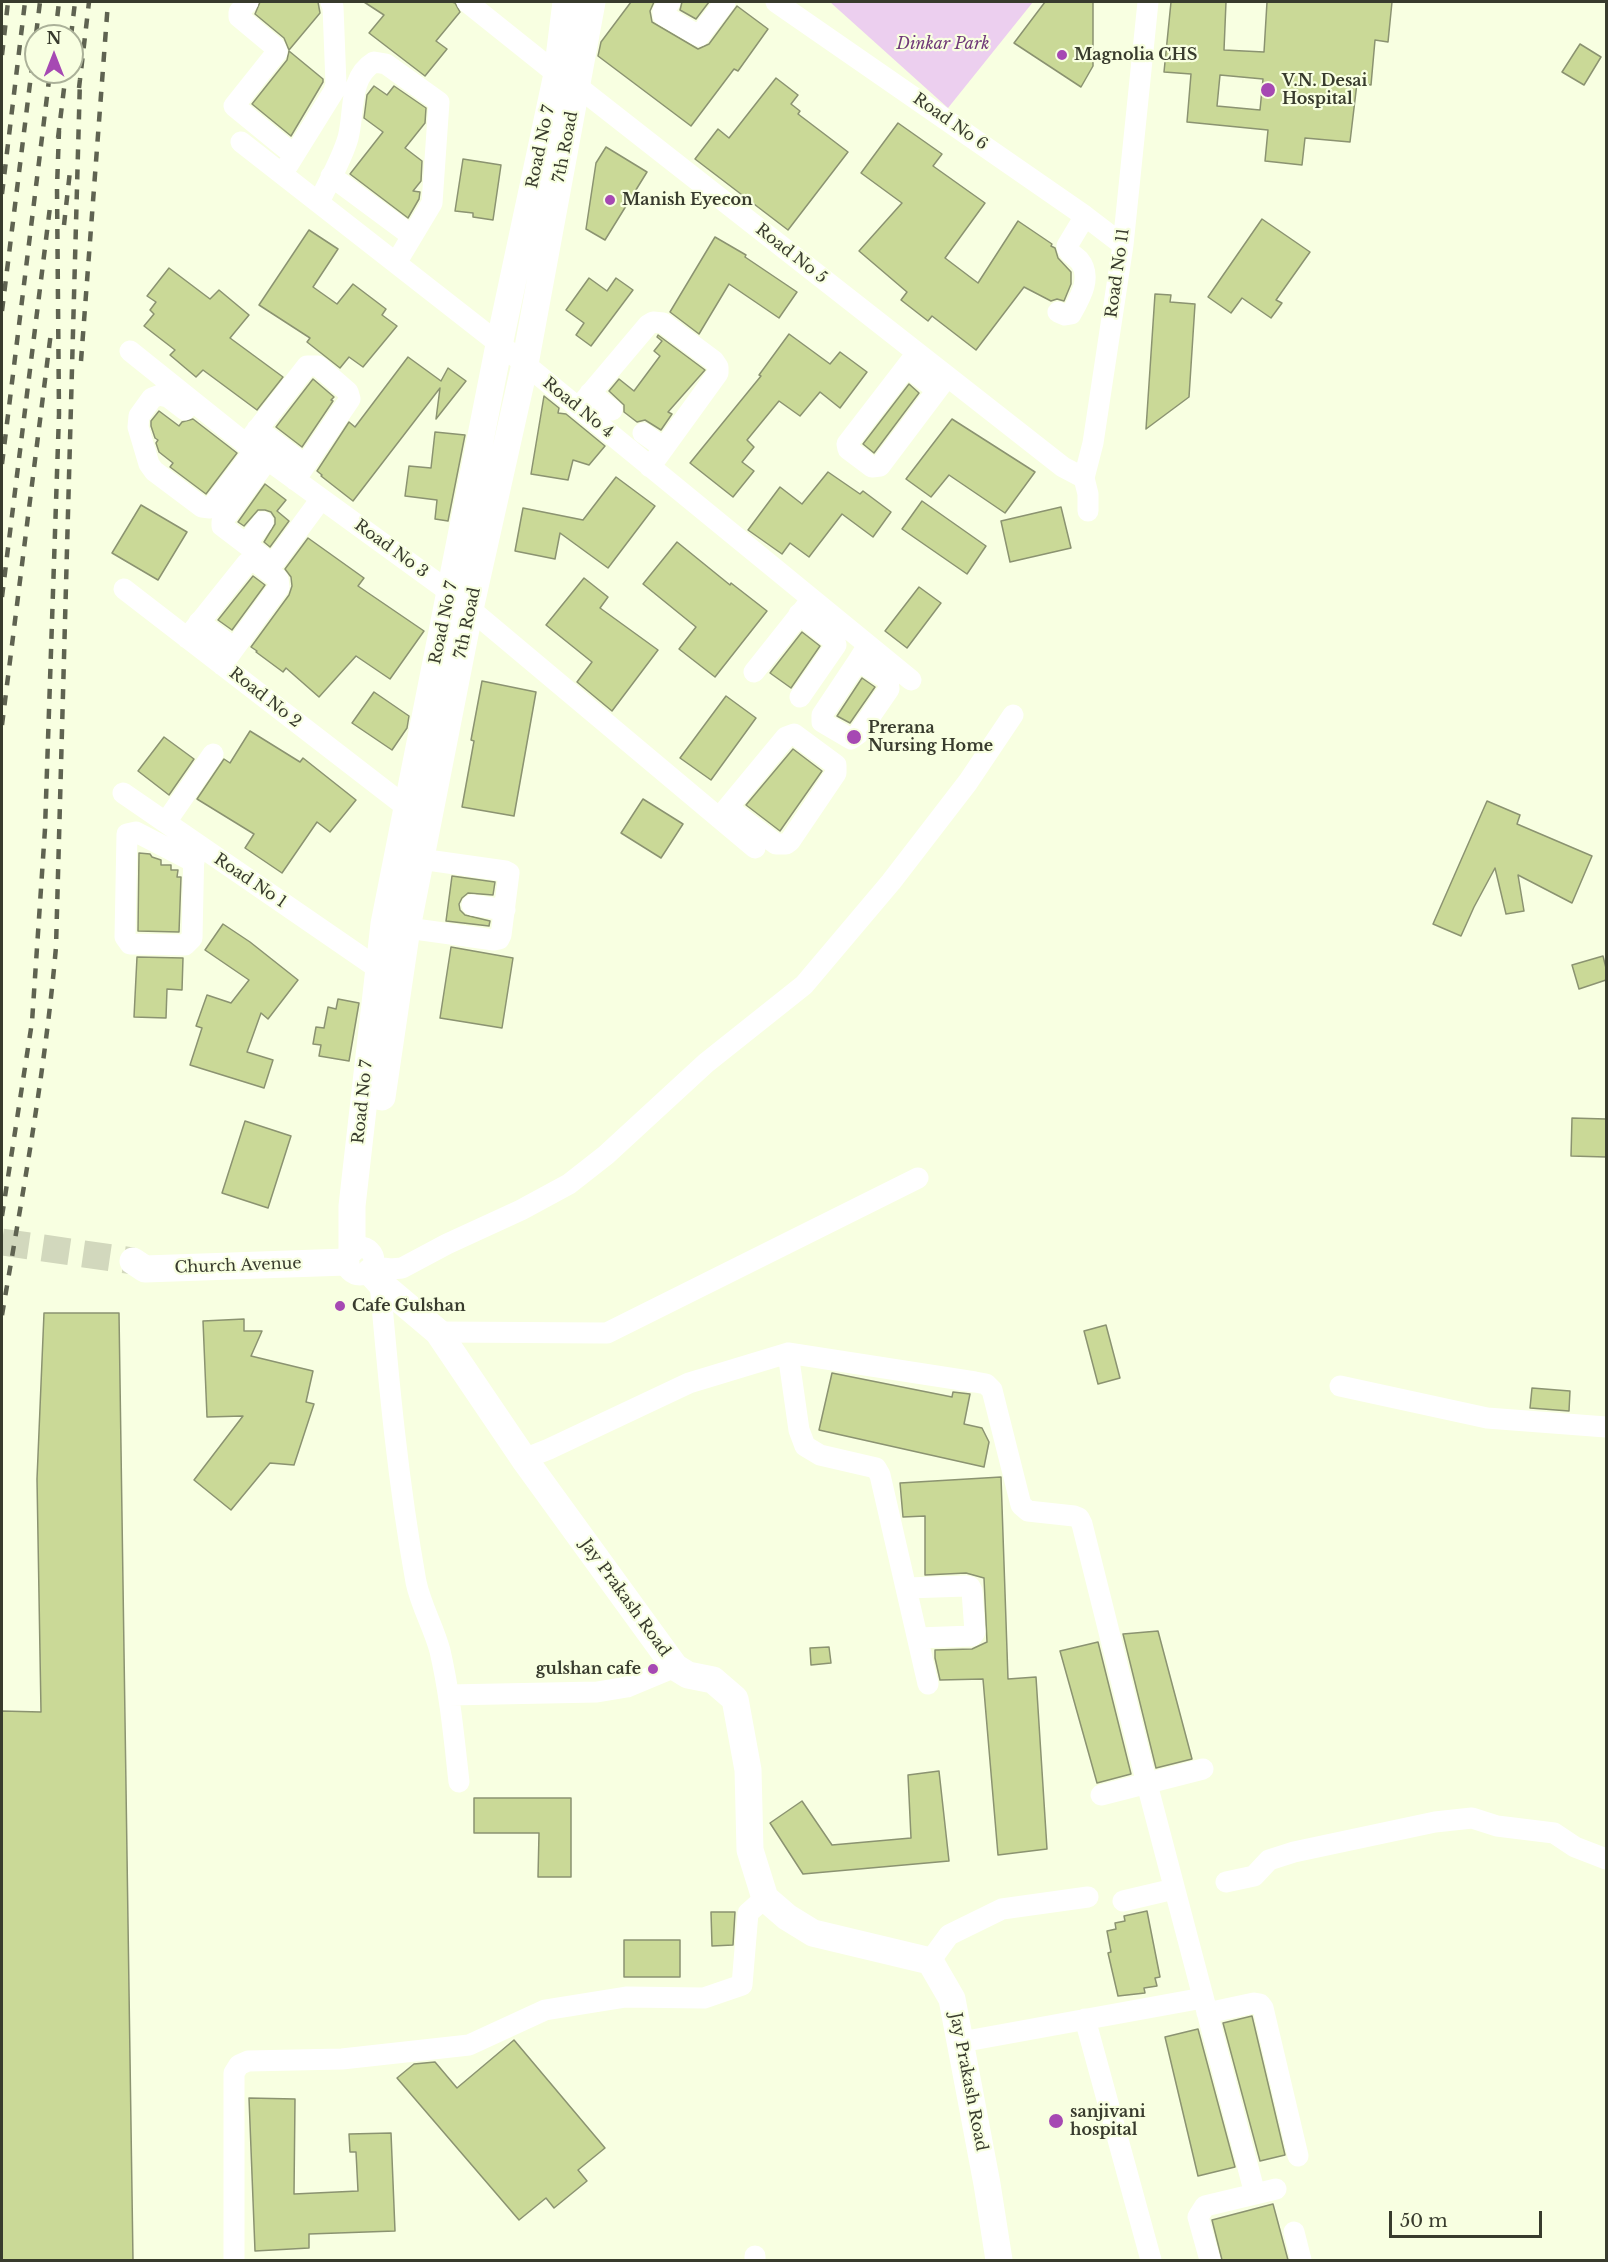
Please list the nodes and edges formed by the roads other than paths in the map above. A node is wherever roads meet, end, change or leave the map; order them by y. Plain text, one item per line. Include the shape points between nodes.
1 (248, 2) edge
2 (331, 2) edge
3 (467, 2) edge
4 (566, 2) edge
5 (592, 2) edge
6 (670, 2) edge
7 (725, 2) edge
8 (1148, 2) edge
9 (785, 4) edge
10 (567, 80) junction
11 (241, 142) dead end
12 (294, 155) junction
13 (283, 173) junction
14 (331, 176) junction
15 (318, 202) junction
16 (1085, 216) junction
17 (412, 236) junction
18 (1123, 245) junction
19 (396, 263) junction
20 (1059, 312) dead end
21 (498, 345) junction
22 (130, 351) dead end
23 (912, 360) junction
24 (525, 364) junction
25 (942, 383) junction
26 (178, 397) junction
27 (584, 400) junction
28 (612, 410) dead end
29 (643, 433) dead end
30 (255, 448) junction
31 (664, 448) junction
32 (650, 467) junction
33 (300, 472) junction
34 (1084, 478) junction
35 (321, 498) junction
36 (1088, 511) dead end
37 (263, 522) dead end
38 (246, 544) junction
39 (124, 589) dead end
40 (461, 601) junction
41 (805, 607) junction
42 (193, 630) junction
43 (228, 657) junction
44 (754, 672) dead end
45 (911, 680) dead end
46 (800, 697) dead end
47 (1013, 715) dead end
48 (213, 754) dead end
49 (123, 793) dead end
50 (141, 805) junction
51 (405, 807) junction
52 (724, 813) junction
53 (166, 822) junction
54 (429, 822) junction
55 (140, 834) junction
56 (755, 848) dead end
57 (194, 853) junction
58 (409, 858) junction
59 (472, 905) dead end
60 (505, 910) junction
61 (395, 926) junction
62 (388, 975) junction
63 (918, 1178) dead end
64 (364, 1263) junction
65 (137, 1268) tunnel mouth
66 (438, 1332) junction
67 (788, 1353) junction
68 (1340, 1386) dead end
69 (1606, 1427) edge
70 (524, 1459) junction
71 (907, 1588) junction
72 (918, 1638) junction
73 (675, 1667) junction
74 (928, 1684) dead end
75 (449, 1695) junction
76 (1203, 1769) dead end
77 (459, 1782) dead end
78 (1147, 1784) junction
79 (1101, 1795) dead end
80 (1606, 1859) edge
81 (1226, 1882) dead end
82 (1174, 1889) junction
83 (1088, 1897) dead end
84 (765, 1898) junction
85 (1123, 1901) dead end
86 (930, 1961) junction
87 (1205, 2005) junction
88 (1085, 2019) junction
89 (961, 2042) junction
90 (1299, 2156) dead end
91 (1276, 2189) dead end
92 (1255, 2194) junction
93 (1294, 2232) dead end
94 (234, 2260) edge
95 (999, 2260) edge
96 (1151, 2260) edge
97 (1210, 2260) edge
98 (1301, 2260) edge

1 - 12 street via 239,17 277,52 234,106
2 - 12 street via 336,84
3 - 10 street, Road No 5
4 - 10 street, Road No 7
5 - 10 street, 7th Road
6 - 7 street via 663,15 699,36
8 - 18 street, Road No 11
9 - 16 street, Road No 6
10 - 21 street, Road No 7
10 - 23 street, Road No 5
10 - 24 street, 7th Road
11 - 13 street, Road No 4
12 - 13 street
13 - 15 street, Road No 4
14 - 15 street
14 - 17 street
14 - 17 street via 348,139 354,90 367,66 374,62 386,64 440,105 432,203
15 - 19 street, Road No 4
16 - 18 street, Road No 6
16 - 20 street via 1066,246 1085,273 1083,292 1071,314
17 - 19 street
18 - 34 street, Road No 11 via 1093,443
19 - 21 street, Road No 4
21 - 24 street, Road No 4
21 - 40 street, Road No 7
22 - 26 street, Road No 3
23 - 25 street, Road No 5
23 - 25 street via 847,444 848,449 872,467 880,466
24 - 27 street, Road No 4
24 - 40 street, 7th Road
25 - 34 street, Road No 5
26 - 30 street, Road No 3
26 - 30 street via 152,398 139,416 138,427 154,471 202,507 213,505
27 - 28 street
27 - 31 street via 648,325 663,323 718,367 718,373
27 - 32 street, Road No 4
29 - 31 street
30 - 33 street, Road No 3
30 - 33 street
30 - 33 street via 307,366 318,366 348,392 350,399
30 - 38 street via 222,522
31 - 32 street
32 - 41 street, Road No 4
33 - 35 street, Road No 3
34 - 36 street via 1089,494
35 - 38 street via 276,560 268,561
35 - 40 street, Road No 3
37 - 38 street
39 - 42 street, Road No 2
40 - 51 street, Road No 7
40 - 52 street, Road No 3
40 - 54 street, 7th Road
41 - 44 street
41 - 45 street, Road No 4 via 863,653
41 - 46 street via 814,634 836,645
42 - 43 street, Road No 2
42 - 43 street via 247,563 256,562 271,573 278,579 279,587
43 - 51 street, Road No 2
47 - 64 street via 968,783 804,985 706,1063 606,1155 569,1184 402,1268
48 - 53 street
49 - 50 street, Road No 1
50 - 53 street, Road No 1
50 - 55 street
51 - 54 street, Road No 2
51 - 58 street, Road No 7
52 - 52 street via 791,734 836,765 836,773 786,844 776,844
52 - 56 street, Road No 3
53 - 57 street, Road No 1
54 - 58 street, 7th Road
55 - 57 street
55 - 57 street via 131,832 125,837 125,936 130,944 189,943
57 - 62 street, Road No 1
58 - 60 street via 505,871
58 - 61 street, Road No 7
59 - 60 street
60 - 61 street via 501,935 494,940
61 - 62 street, Road No 7
62 - 64 street, Road No 7 via 352,1206
63 - 66 street via 607,1333
64 - 65 street, Church Avenue
64 - 66 street, Jay Prakash Road
64 - 75 street via 417,1586 439,1649
66 - 70 street, Jay Prakash Road
67 - 70 street via 689,1383
67 - 71 street via 801,1439 820,1455 876,1468
67 - 78 street via 986,1384 992,1390 1021,1505 1028,1510 1074,1516 1082,1524
68 - 69 street via 1487,1418
70 - 73 street, Jay Prakash Road
71 - 72 street
71 - 72 street via 966,1586 972,1591 972,1636
72 - 74 street
73 - 75 street via 627,1687 597,1692
73 - 84 street, Jay Prakash Road via 688,1675 713,1680 735,1699 748,1770 750,1850
75 - 77 street
76 - 78 street
78 - 79 street
78 - 82 street
80 - 81 street via 1575,1847 1554,1833 1497,1826 1472,1818 1435,1822 1294,1852 1269,1860 1254,1876
82 - 85 street
82 - 87 street
83 - 86 street via 1002,1909 949,1935
84 - 86 street via 813,1933
84 - 94 street via 748,1913 742,1985 704,1998 626,1997 545,2010 468,2045 342,2059 248,2061 238,2065 234,2073
86 - 89 street, Jay Prakash Road via 952,1999
87 - 88 street
87 - 90 street via 1254,2002 1263,2008
87 - 92 street
88 - 89 street
88 - 96 street
89 - 95 street, Jay Prakash Road
91 - 92 street
92 - 97 street via 1210,2204 1201,2210 1198,2217
93 - 98 street

